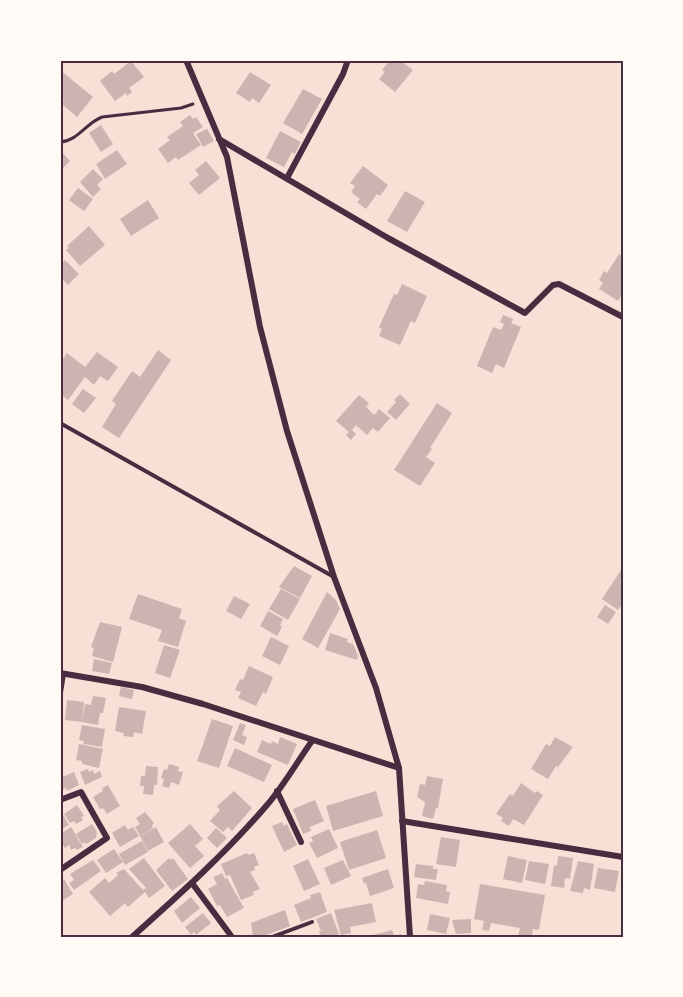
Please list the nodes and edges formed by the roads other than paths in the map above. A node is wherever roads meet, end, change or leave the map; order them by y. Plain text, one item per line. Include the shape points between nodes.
1 (186, 60) edge
2 (348, 60) edge
3 (219, 138) junction
4 (287, 178) junction
5 (623, 317) edge
6 (60, 423) edge
7 (334, 577) junction
8 (62, 673) edge
9 (60, 699) edge
10 (312, 741) junction
11 (399, 768) junction
12 (277, 791) junction
13 (60, 800) edge
14 (402, 821) junction
15 (301, 842) dead end
16 (623, 857) edge
17 (60, 870) edge
18 (192, 883) junction
19 (312, 922) dead end
20 (132, 937) edge
21 (232, 937) edge
22 (272, 937) edge
23 (410, 937) edge

1 - 3 street
2 - 4 street
3 - 4 street
3 - 7 street via 227,157 260,327 305,490
4 - 5 street via 525,313 553,285 559,284
6 - 7 lane
7 - 11 street via 376,688
8 - 9 lane
8 - 10 street via 142,687
10 - 11 street
10 - 12 street
11 - 14 street
12 - 15 street
12 - 18 street
13 - 17 street via 81,792 107,838
14 - 16 street
14 - 23 street
18 - 20 street
18 - 21 street
19 - 22 lane

